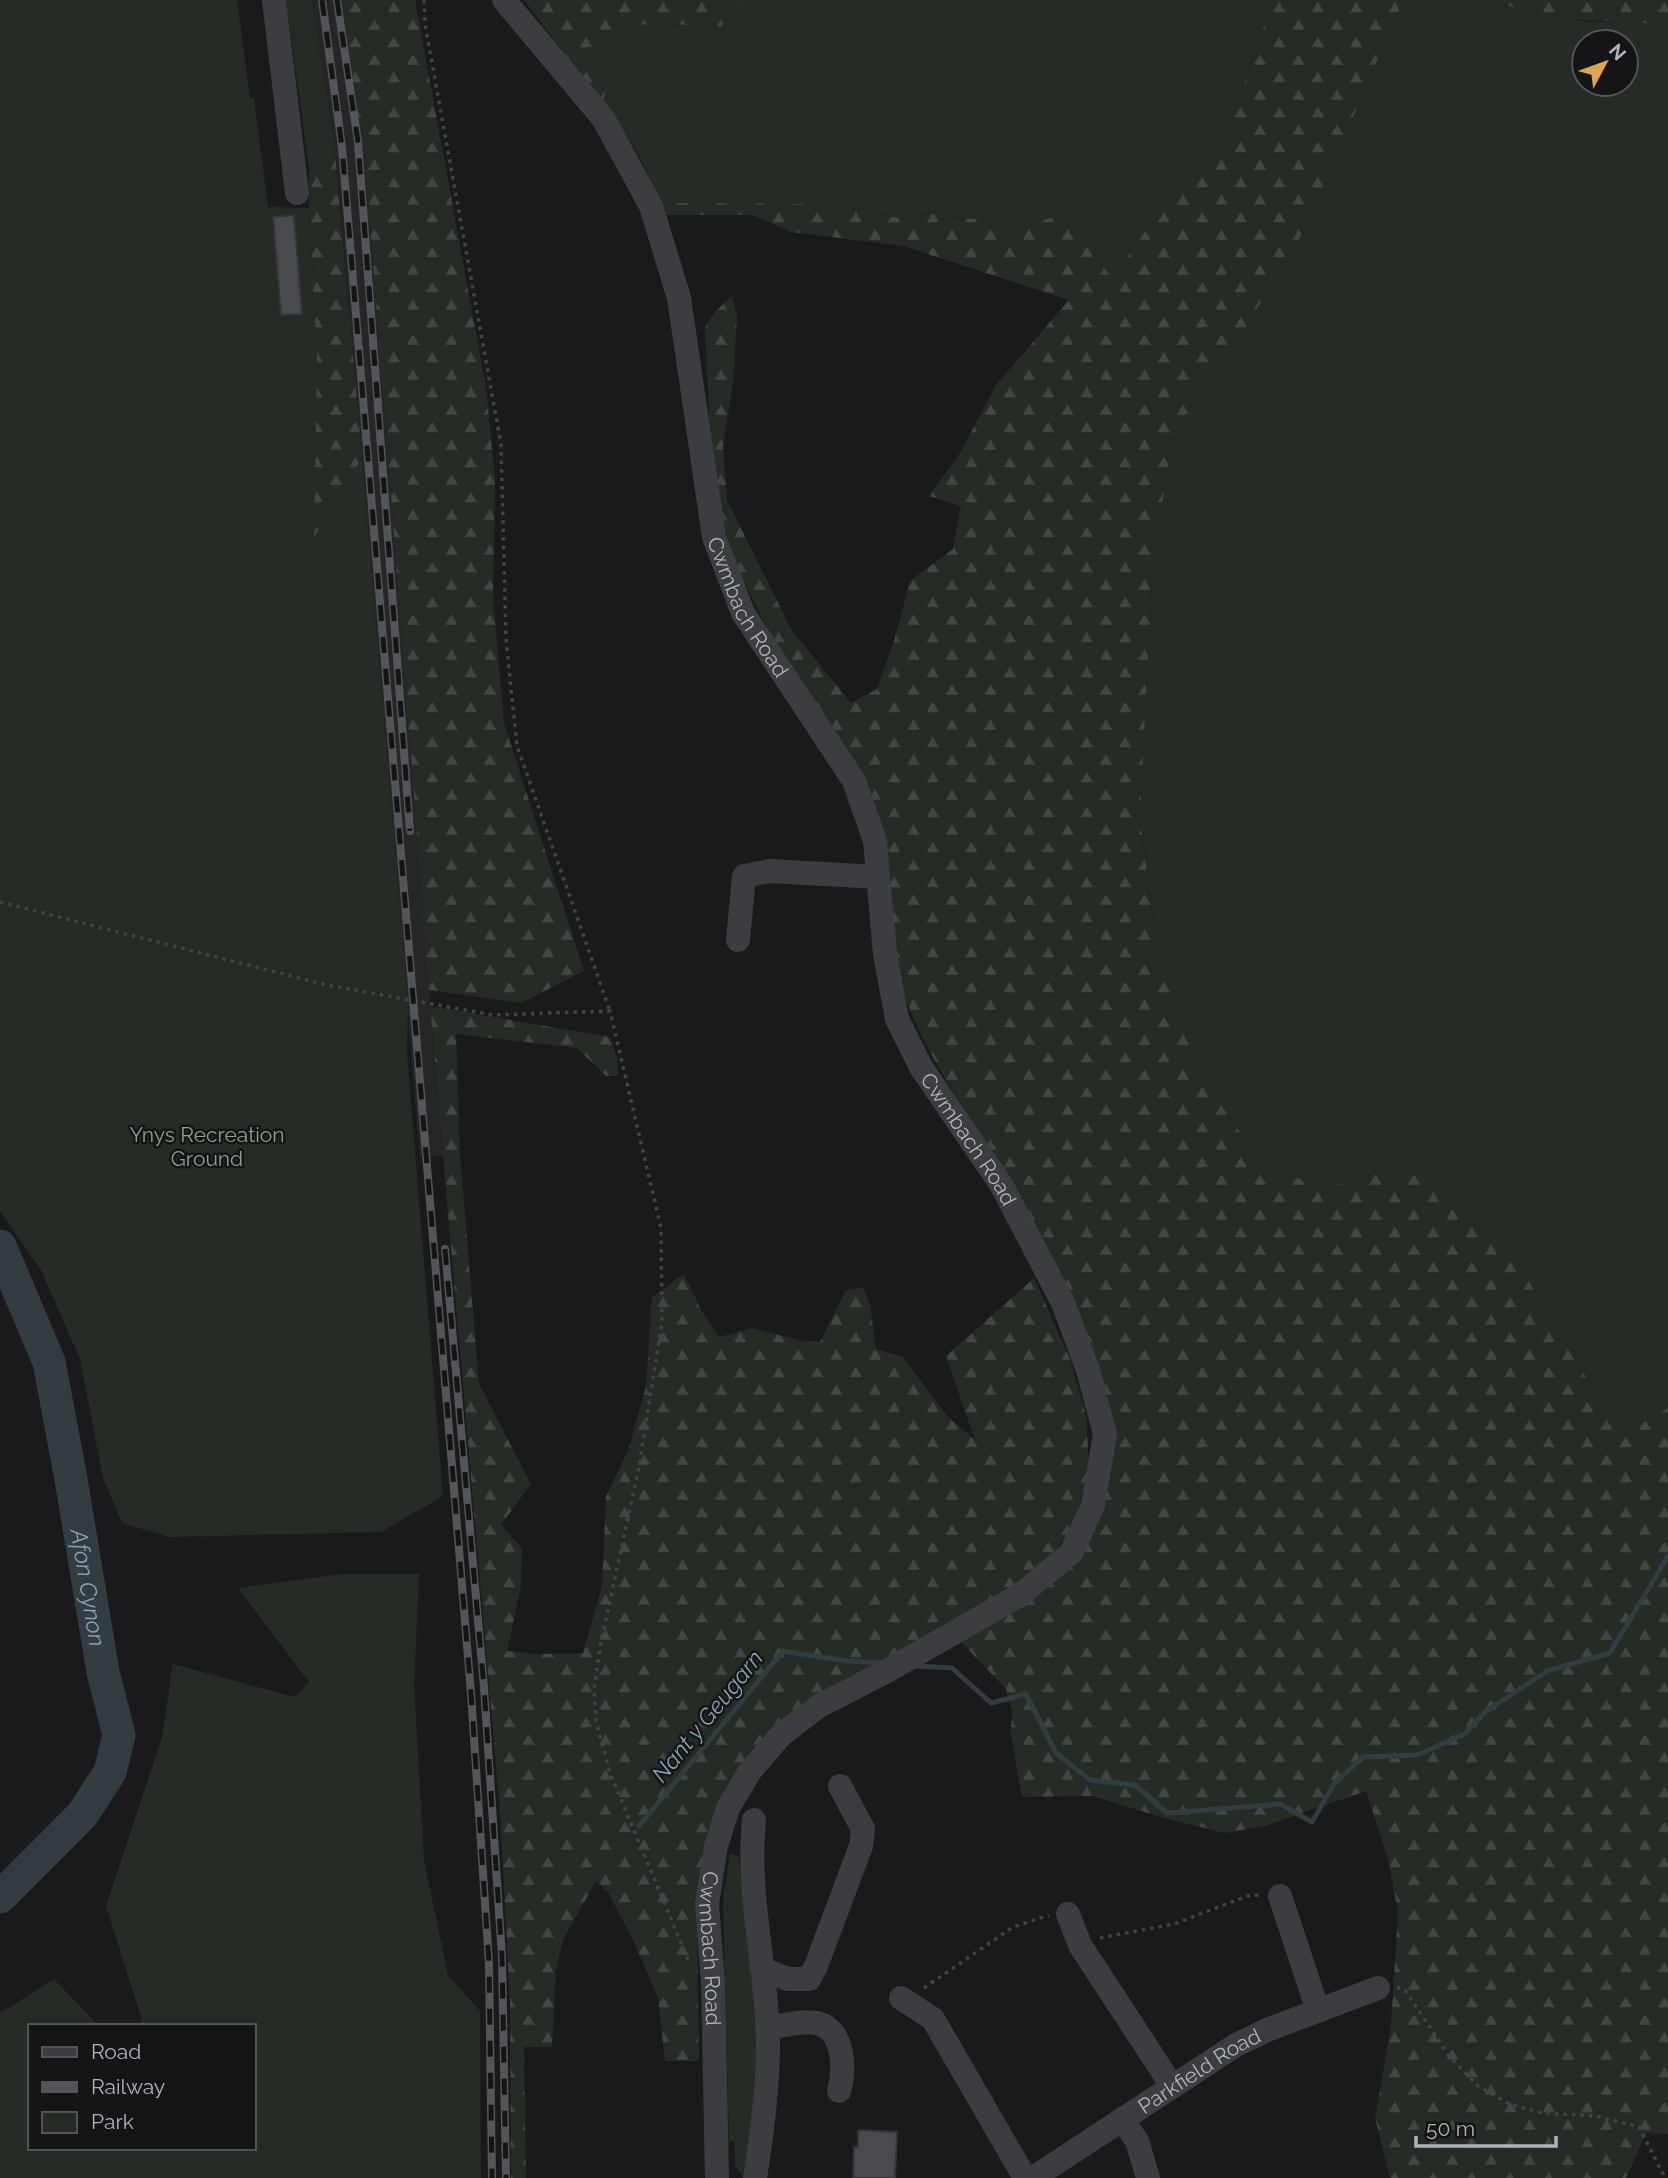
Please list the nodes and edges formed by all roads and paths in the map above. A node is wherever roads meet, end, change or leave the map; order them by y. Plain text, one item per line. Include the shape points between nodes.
1 (274, 0) edge
2 (424, 0) edge
3 (504, 0) edge
4 (298, 193) dead end
5 (878, 877) junction
6 (0, 902) edge
7 (738, 940) dead end
8 (610, 1011) junction
9 (840, 1786) dead end
10 (754, 1820) dead end
11 (1280, 1896) joint
12 (1068, 1914) joint
13 (1078, 1942) junction
14 (761, 1968) junction
15 (713, 1982) junction
16 (1378, 1988) joint
17 (909, 1996) joint
18 (1318, 2011) junction
19 (767, 2028) junction
20 (1172, 2086) junction
21 (839, 2091) dead end
22 (1122, 2119) junction
23 (717, 2178) edge
24 (755, 2178) edge
25 (1025, 2178) edge
26 (1033, 2178) edge
27 (1148, 2178) edge
28 (1665, 2178) edge

1 - 4 street
2 - 8 path via 501,444 506,640 517,746
3 - 5 street, Cwmbach Road via 603,118 651,206 679,298 714,537 743,614 854,780 875,841
5 - 7 street via 770,871 744,876
5 - 15 street, Cwmbach Road via 897,1019 921,1067 1002,1186 1063,1303 1105,1434 1093,1505 1071,1553 1020,1595 819,1706 781,1735 750,1771 728,1808 716,1846 707,1904
6 - 8 path via 327,985 493,1014
8 - 15 path via 661,1228 662,1324 638,1472 601,1642 594,1689 596,1721 610,1773 698,1983
9 - 14 street via 863,1829 816,1966 809,1979 787,1979
10 - 14 street, Cwmbach Road via 751,1842
11 - 13 path via 1250,1895 1174,1924
11 - 18 street
12 - 13 street
12 - 17 path via 1013,1927
13 - 20 street
14 - 19 street, Cwmbach Road
15 - 23 street, Cwmbach Road
16 - 18 street, Parkfield Road
16 - 28 path via 1391,1985 1405,1990 1450,2057 1478,2086 1509,2104 1639,2127
17 - 25 street via 933,2019
18 - 20 street, Parkfield Road via 1236,2045
19 - 21 street via 819,2024 831,2032 839,2044 844,2073
19 - 24 street, Cwmbach Road via 765,2112
20 - 22 street, Parkfield Road
22 - 26 street, Parkfield Road
22 - 27 street via 1137,2141

